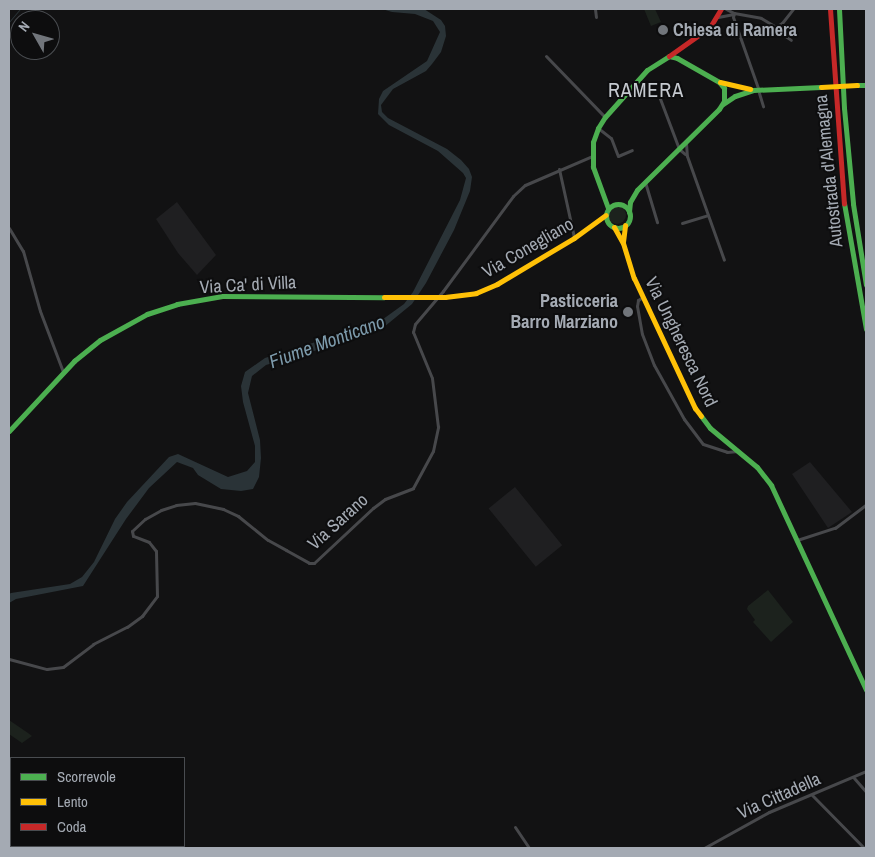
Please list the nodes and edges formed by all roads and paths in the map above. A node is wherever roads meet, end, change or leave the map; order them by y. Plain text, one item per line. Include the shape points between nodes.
1 (595, 9) edge
2 (721, 9) edge
3 (726, 9) edge
4 (792, 9) edge
5 (830, 9) edge
6 (839, 9) edge
7 (734, 13) junction
8 (596, 17) dead end
9 (718, 17) junction
10 (777, 27) junction
11 (791, 40) dead end
12 (684, 45) junction
13 (546, 56) dead end
14 (669, 56) junction
15 (683, 60) junction
16 (719, 82) junction
17 (866, 85) edge
18 (756, 89) junction
19 (759, 93) dead end
20 (659, 96) dead end
21 (721, 106) junction
22 (763, 106) dead end
23 (605, 117) junction
24 (598, 128) junction
25 (686, 143) junction
26 (679, 149) junction
27 (632, 150) dead end
28 (592, 156) junction
29 (687, 156) junction
30 (559, 170) junction
31 (645, 182) junction
32 (640, 187) junction
33 (647, 192) junction
34 (608, 208) junction
35 (629, 212) junction
36 (606, 215) junction
37 (708, 215) junction
38 (657, 222) dead end
39 (682, 223) dead end
40 (594, 225) junction
41 (612, 225) junction
42 (625, 225) junction
43 (9, 228) edge
44 (574, 238) junction
45 (623, 243) junction
46 (724, 260) dead end
47 (866, 285) edge
48 (643, 296) junction
49 (445, 297) joint
50 (866, 329) edge
51 (63, 372) junction
52 (9, 431) edge
53 (739, 451) junction
54 (866, 505) edge
55 (796, 540) junction
56 (9, 659) edge
57 (866, 690) edge
58 (866, 771) edge
59 (854, 778) junction
60 (866, 792) edge
61 (812, 795) junction
62 (515, 827) dead end
63 (529, 848) edge
64 (704, 848) edge
65 (864, 848) edge

1 - 8 street
2 - 9 main road
3 - 7 street
4 - 10 street
5 - 50 main road, Autostrada d'Alemagna via 845,214
6 - 47 main road, Autostrada d'Alemagna via 853,204
7 - 9 street
7 - 10 street via 754,16
7 - 18 street
9 - 12 main road via 707,30
10 - 11 street
12 - 14 main road
12 - 15 main road via 680,51
13 - 23 street
14 - 15 main road
14 - 23 main road via 647,70
15 - 16 main road
16 - 18 main road
16 - 21 main road via 726,94
17 - 18 main road, bridge
18 - 21 main road via 735,96
19 - 22 street
20 - 26 street
21 - 25 main road
23 - 24 main road
24 - 27 street via 610,138 618,156
24 - 28 main road
25 - 26 main road
25 - 29 street
26 - 29 street
26 - 31 main road
28 - 30 street, Via Sarano
28 - 34 main road via 596,178
29 - 37 street
30 - 44 street
30 - 56 street, Via Sarano via 525,185 513,196 415,324 413,332 432,378 438,427 433,451 413,488 385,499 373,508 314,563 268,540 238,516 223,509 195,503 161,510 132,531 133,536 154,546 156,552 157,596 142,616 94,644 63,667 47,668
31 - 32 main road
31 - 33 street
32 - 33 street
32 - 35 main road via 632,197
33 - 38 street
34 - 35 main road via 618,204
34 - 36 main road
35 - 42 main road
36 - 40 main road, Via Conegliano
36 - 41 main road
37 - 39 street
37 - 46 street
40 - 41 main road, Via Conegliano
40 - 44 main road, Via Conegliano
41 - 42 main road, Via Conegliano
41 - 45 main road, Via Ungheresca Nord
42 - 45 main road, Via Ungheresca Nord
43 - 51 street via 23,251 40,311
44 - 49 main road, Via Conegliano via 497,284 476,293
45 - 48 main road, Via Ungheresca Nord
48 - 53 main road, Via Ungheresca Nord via 695,408 710,428
48 - 53 street via 637,306 642,334 654,365 684,419 706,445 733,453
49 - 51 main road, Via Ca' di Villa, bridge via 235,295 177,304 147,314 100,340
51 - 52 main road, Via Ca' di Villa
53 - 55 main road, Via Ungheresca Nord via 771,485
54 - 55 street via 836,528
55 - 57 main road, Via Ungheresca Nord
58 - 59 street, Via Cittadella
59 - 60 street
59 - 61 street, Via Cittadella
61 - 64 street, Via Cittadella via 769,812
61 - 65 street
62 - 63 street

